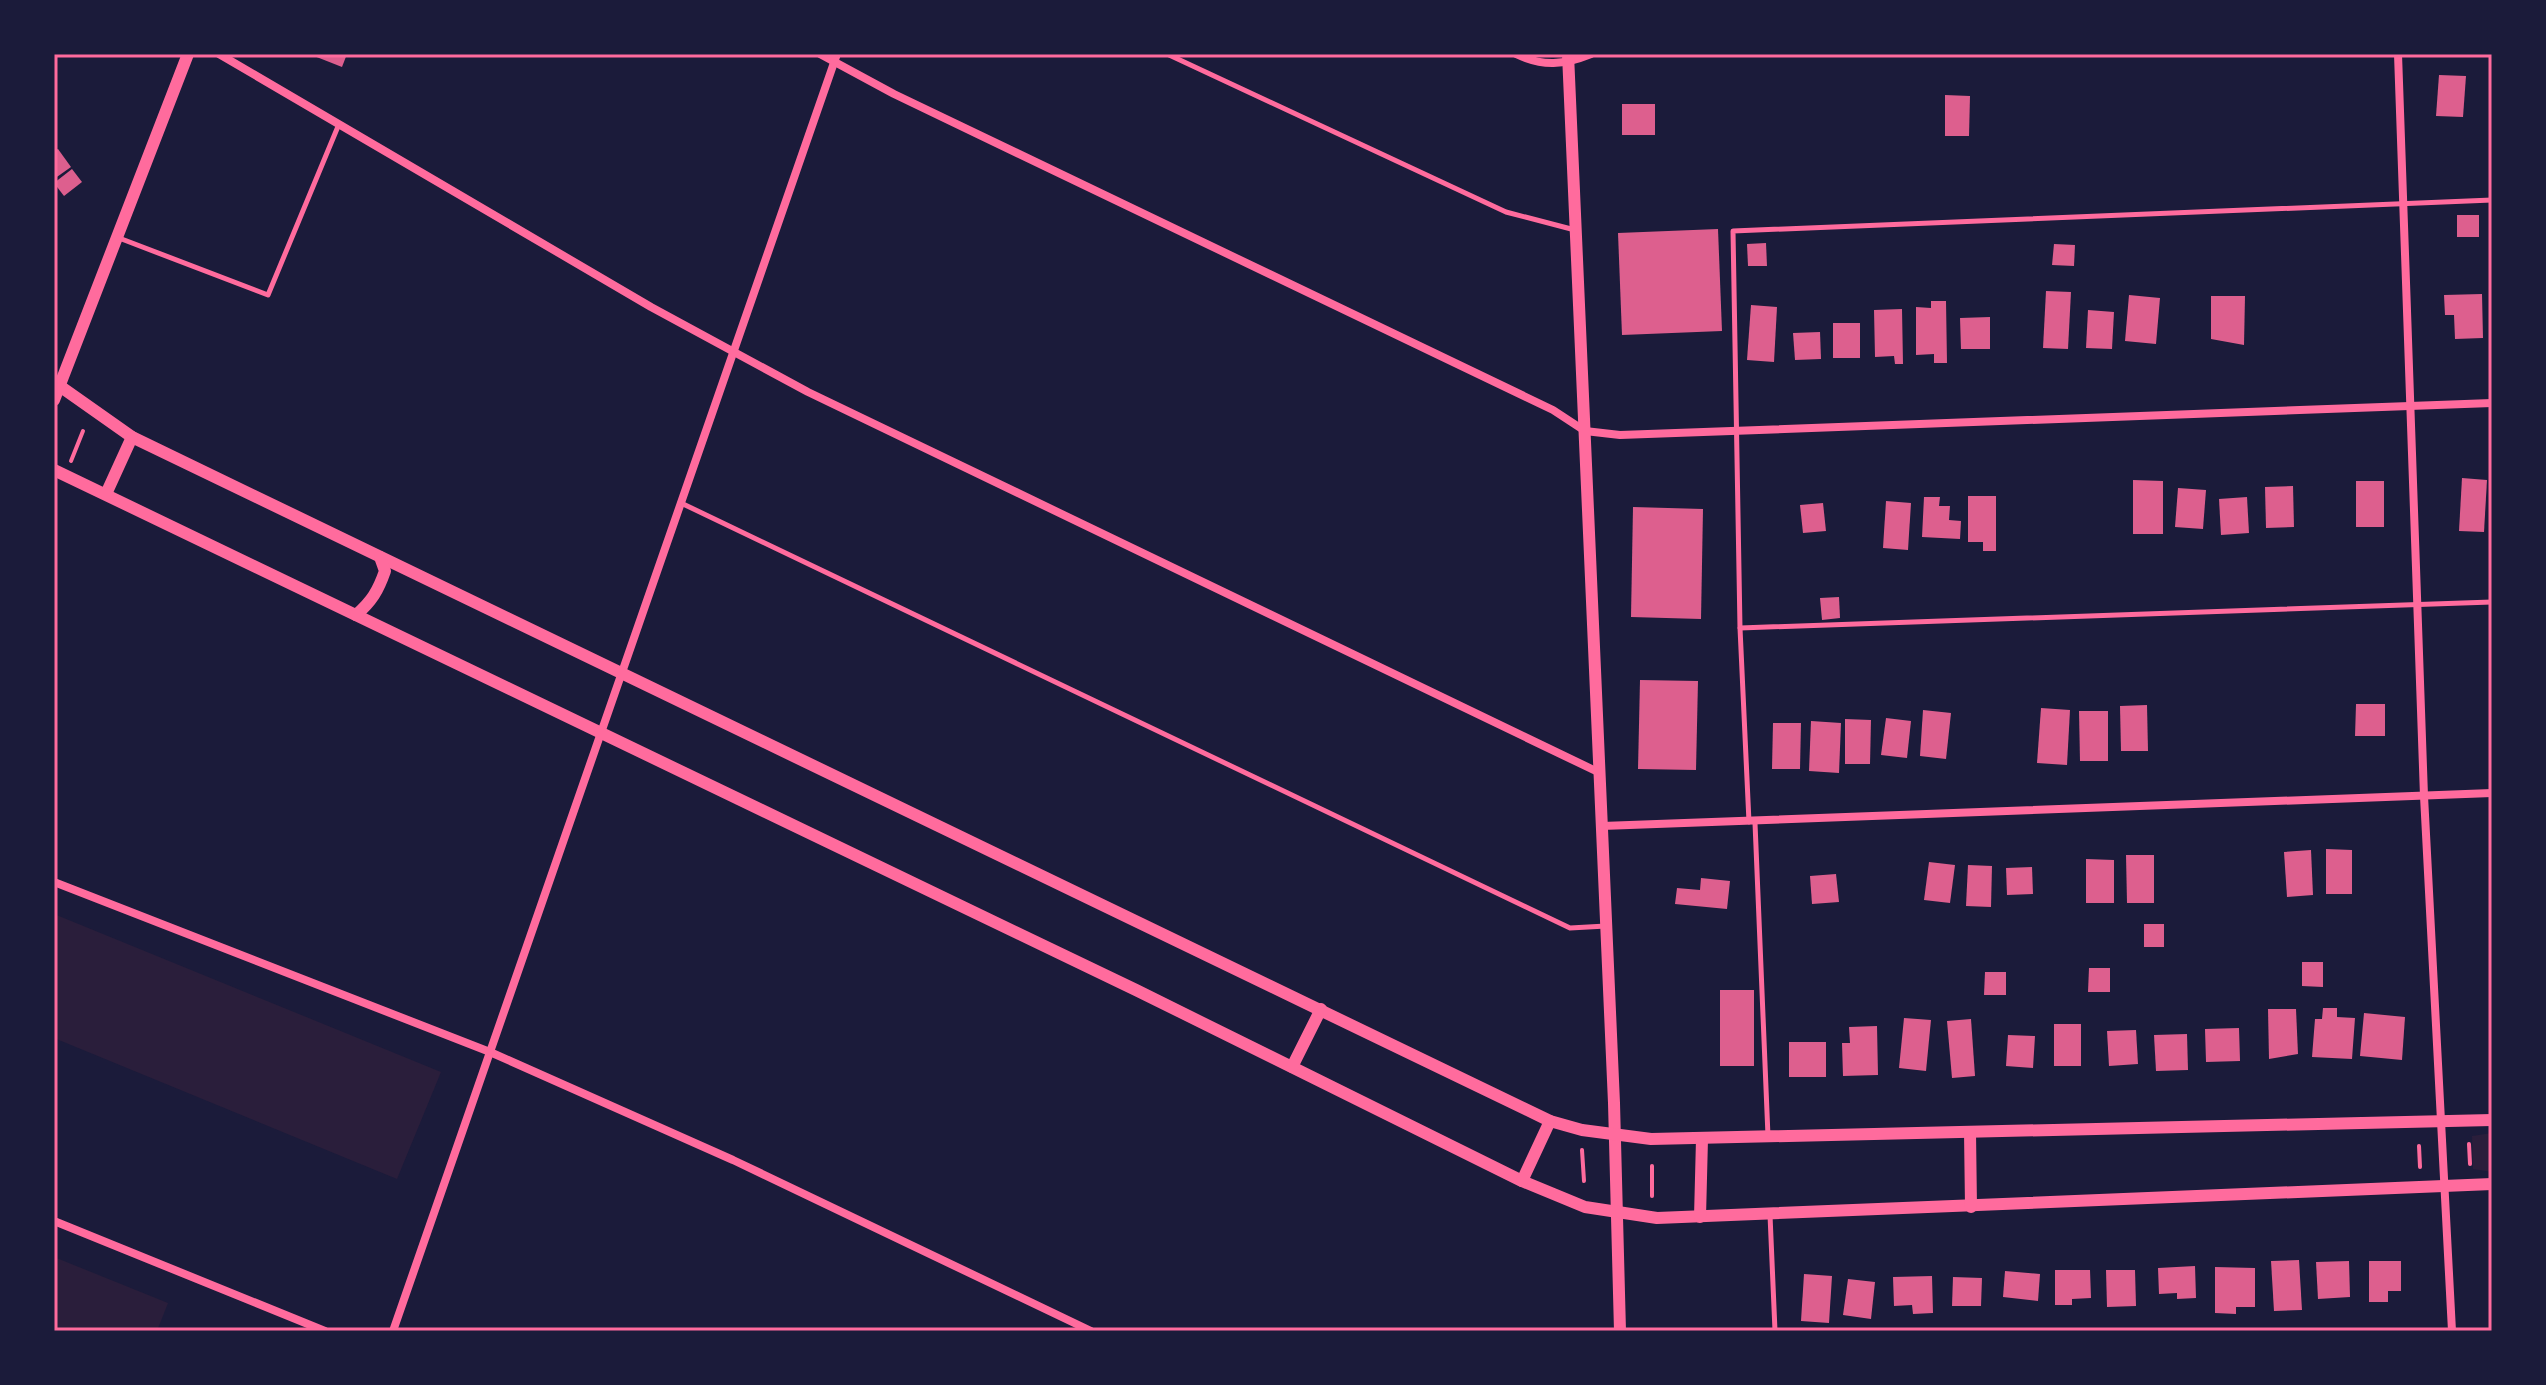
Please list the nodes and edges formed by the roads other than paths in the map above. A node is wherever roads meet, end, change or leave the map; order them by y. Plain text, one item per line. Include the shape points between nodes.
1 (188, 54) edge
2 (219, 54) edge
3 (820, 54) edge
4 (1167, 54) edge
5 (1516, 54) edge
6 (1591, 54) edge
7 (2398, 54) edge
8 (836, 58) edge
9 (1568, 58) edge
10 (339, 124) junction
11 (2492, 200) edge
12 (2403, 203) junction
13 (1576, 230) junction
14 (119, 238) junction
15 (734, 351) junction
16 (57, 384) edge
17 (54, 400) edge
18 (2492, 403) edge
19 (2410, 406) junction
20 (1737, 430) junction
21 (1585, 431) junction
22 (132, 437) junction
23 (54, 470) edge
24 (106, 494) junction
25 (680, 503) junction
26 (380, 557) junction
27 (2492, 602) edge
28 (2417, 605) junction
29 (356, 615) junction
30 (1740, 628) junction
31 (622, 671) junction
32 (599, 734) junction
33 (1600, 773) junction
34 (2492, 793) edge
35 (2424, 796) junction
36 (1752, 823) junction
37 (1602, 826) junction
38 (54, 882) edge
39 (1606, 926) junction
40 (1321, 1009) junction
41 (490, 1052) junction
42 (1292, 1067) junction
43 (2492, 1120) edge
44 (1550, 1121) junction
45 (2440, 1122) junction
46 (1970, 1132) junction
47 (1614, 1136) junction
48 (1768, 1137) junction
49 (1702, 1139) junction
50 (1522, 1181) junction
51 (2492, 1184) edge
52 (2444, 1186) junction
53 (1971, 1207) junction
54 (1614, 1212) junction
55 (1770, 1214) junction
56 (1700, 1217) junction
57 (54, 1221) edge
58 (325, 1331) edge
59 (393, 1331) edge
60 (1091, 1331) edge
61 (1620, 1331) edge
62 (1775, 1331) edge
63 (2452, 1331) edge

1 - 14 street
2 - 10 street
3 - 8 street
4 - 13 lane via 1506,212
5 - 9 street via 1536,63
6 - 9 street
7 - 12 street
8 - 15 street
8 - 21 street via 908,101 1539,403
9 - 13 street
10 - 14 lane via 268,295
10 - 15 street
11 - 12 lane
12 - 19 street
12 - 20 lane via 1733,231
13 - 21 street
14 - 16 street
15 - 25 street
15 - 33 street via 808,392
16 - 17 street
16 - 22 street
18 - 19 street
19 - 20 street
19 - 28 street
20 - 21 street via 1620,435
20 - 30 lane
21 - 33 street
22 - 24 street
22 - 26 street
23 - 24 street
24 - 29 street
25 - 31 street
25 - 39 lane via 1570,928
26 - 29 street via 385,571 375,598
26 - 31 street
27 - 28 lane
28 - 30 lane
28 - 35 street
29 - 32 street
30 - 36 lane
31 - 32 street
31 - 40 street
32 - 41 street
32 - 42 street
33 - 37 street
34 - 35 street
35 - 36 street
35 - 45 street
36 - 37 street
36 - 48 lane
37 - 39 street
38 - 41 street
39 - 47 street
40 - 42 street
40 - 44 street
41 - 59 street
41 - 60 street via 733,1160
42 - 50 street
43 - 45 street
44 - 47 street
44 - 50 street
45 - 46 street
45 - 52 street
46 - 48 street
46 - 53 street
47 - 49 street
47 - 54 street
48 - 49 street
49 - 56 street
50 - 54 street via 1585,1207
51 - 52 street
52 - 53 street
52 - 63 street
53 - 55 street
54 - 56 street
54 - 61 street
55 - 56 street
55 - 62 lane
57 - 58 street

